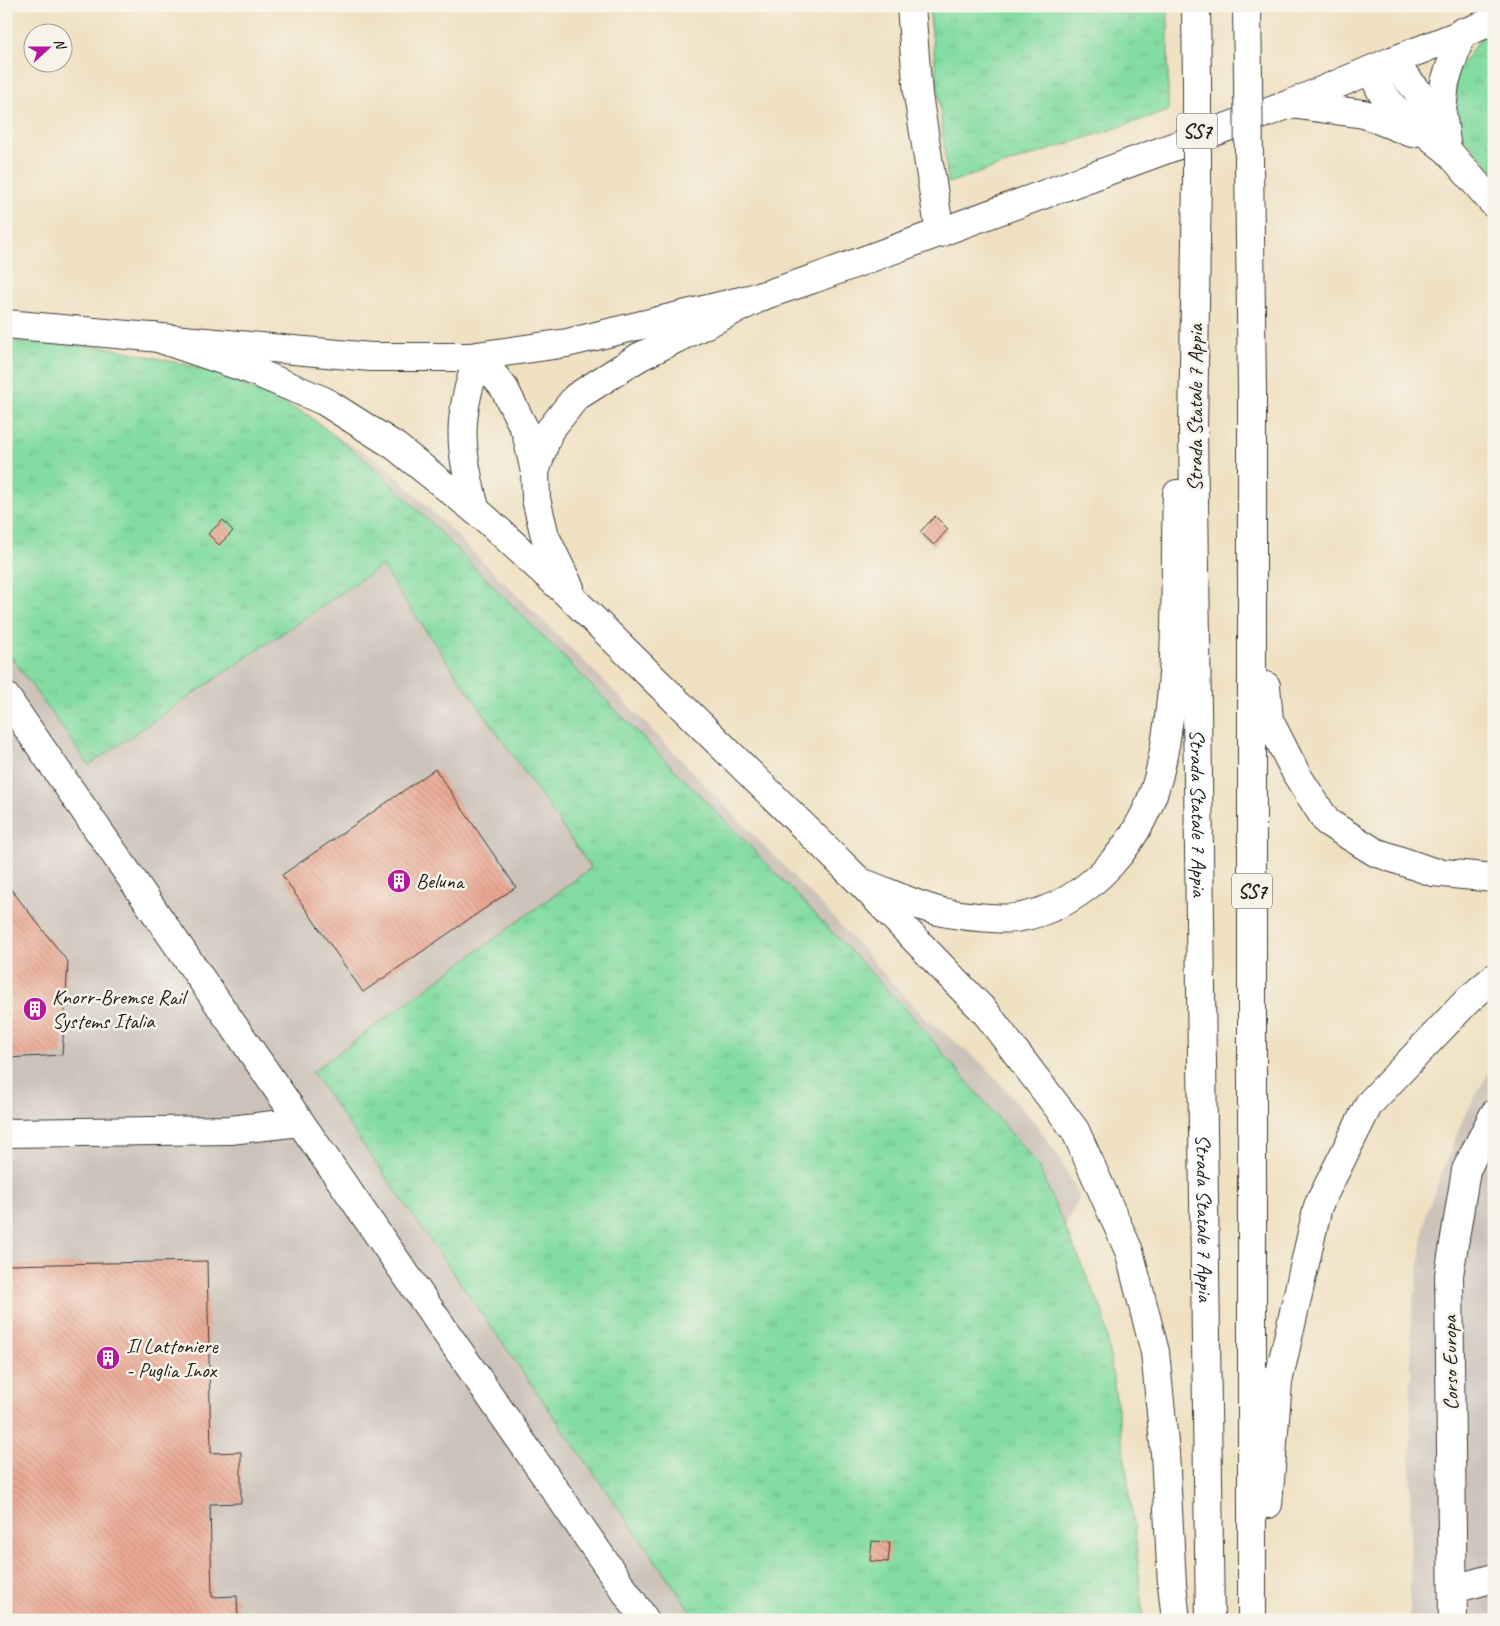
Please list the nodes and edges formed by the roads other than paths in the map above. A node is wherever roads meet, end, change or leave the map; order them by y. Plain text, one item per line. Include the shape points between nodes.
1 (911, 6) edge
2 (1196, 6) edge
3 (1247, 6) edge
4 (1494, 21) edge
5 (1462, 32) junction
6 (1381, 66) junction
7 (1290, 104) junction
8 (1447, 150) junction
9 (1494, 204) edge
10 (940, 233) junction
11 (765, 295) junction
12 (6, 324) edge
13 (155, 336) junction
14 (478, 356) junction
15 (1252, 388) junction
16 (1193, 430) junction
17 (535, 472) junction
18 (476, 511) junction
19 (576, 601) junction
20 (6, 697) edge
21 (1494, 878) edge
22 (859, 882) junction
23 (1494, 978) edge
24 (1494, 1114) edge
25 (300, 1122) junction
26 (6, 1133) edge
27 (1494, 1578) edge
28 (1454, 1588) junction
29 (644, 1620) edge
30 (1176, 1620) edge
31 (1210, 1620) edge
32 (1252, 1620) edge
33 (1258, 1620) edge
34 (1453, 1620) edge

1 - 10 main road via 918,95
2 - 16 main road, Strada Statale 7 Appia / SS7, bridge
3 - 15 main road, SS7, bridge
4 - 5 main road
5 - 6 main road
5 - 8 main road via 1445,82 1442,111
6 - 7 main road
6 - 8 main road via 1381,92 1393,107
7 - 8 main road via 1364,114
7 - 10 main road
8 - 9 main road
10 - 11 main road
11 - 14 main road via 567,343
11 - 17 main road via 639,357 576,398 549,431
12 - 13 main road
13 - 14 main road via 371,357
13 - 18 main road via 251,370 324,402 395,446
14 - 17 main road via 504,388 526,432
14 - 18 main road via 468,384 461,432 465,470
15 - 21 main road via 1260,498 1262,645 1269,720 1297,775 1327,822 1375,852 1425,870
15 - 32 main road, SS7
16 - 22 main road via 1177,489 1173,697 1161,768 1149,805 1114,864 1058,906 1014,918 946,913
16 - 31 main road, Strada Statale 7 Appia / SS7
17 - 19 main road via 536,499 545,536
18 - 19 main road
19 - 22 main road
20 - 25 main road
22 - 30 main road via 986,1013 1075,1130 1129,1251 1155,1352
23 - 33 main road via 1469,999 1369,1104 1318,1206 1278,1382
24 - 28 main road, Corso Europa via 1466,1170 1449,1275
25 - 26 main road via 230,1130
25 - 29 main road
27 - 28 main road
28 - 34 main road, Corso Europa

